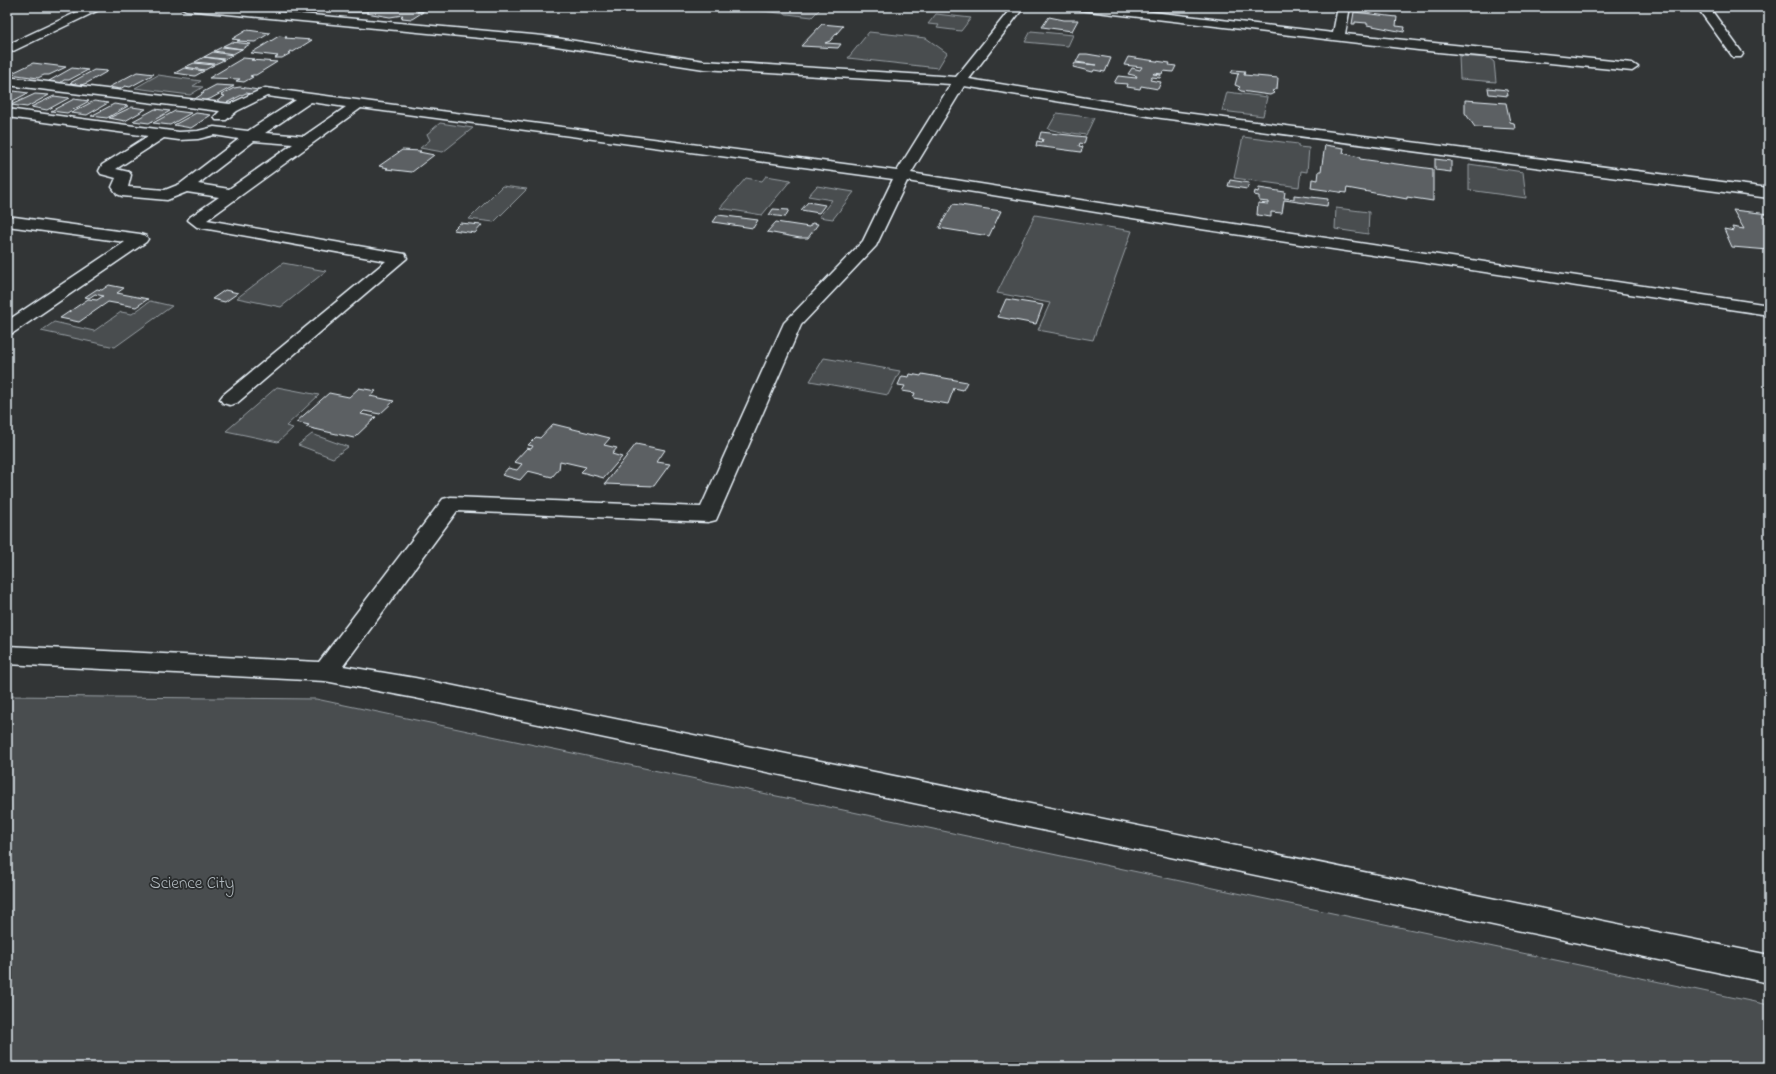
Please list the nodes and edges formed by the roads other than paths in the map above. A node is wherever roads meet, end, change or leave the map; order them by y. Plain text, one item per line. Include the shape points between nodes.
1 (80, 7) edge
2 (97, 7) edge
3 (186, 7) edge
4 (1018, 7) edge
5 (1080, 7) edge
6 (1344, 7) edge
7 (1703, 7) edge
8 (1339, 35) junction
9 (7, 42) edge
10 (7, 50) edge
11 (1737, 54) dead end
12 (1632, 67) dead end
13 (7, 81) edge
14 (960, 81) junction
15 (309, 98) junction
16 (358, 104) junction
17 (232, 108) junction
18 (7, 113) edge
19 (214, 131) junction
20 (163, 133) junction
21 (251, 136) junction
22 (307, 141) junction
23 (902, 176) junction
24 (185, 187) junction
25 (1769, 193) edge
26 (232, 194) junction
27 (7, 221) edge
28 (1769, 310) edge
29 (7, 329) edge
30 (230, 399) dead end
31 (7, 655) edge
32 (325, 672) junction
33 (1769, 969) edge

1 - 9 street
2 - 10 street
3 - 14 street via 543,40 704,65
4 - 14 street
5 - 8 street
6 - 8 street
7 - 11 street
8 - 12 street via 1418,46
13 - 17 street
14 - 23 street
14 - 25 street via 1154,113
15 - 16 street
15 - 17 street via 265,92
15 - 21 street
16 - 22 street
16 - 23 street
17 - 19 street via 211,125
18 - 20 street
19 - 20 street via 179,136
19 - 21 street
20 - 24 street via 106,171 124,176 120,187 122,191 167,195
21 - 22 street
21 - 24 street
22 - 26 street
23 - 28 street
23 - 32 street via 870,243 793,323 708,515 451,504
24 - 26 street
26 - 30 street via 196,220 203,224 399,258
27 - 29 street via 140,239
31 - 32 street
32 - 33 street via 415,688

